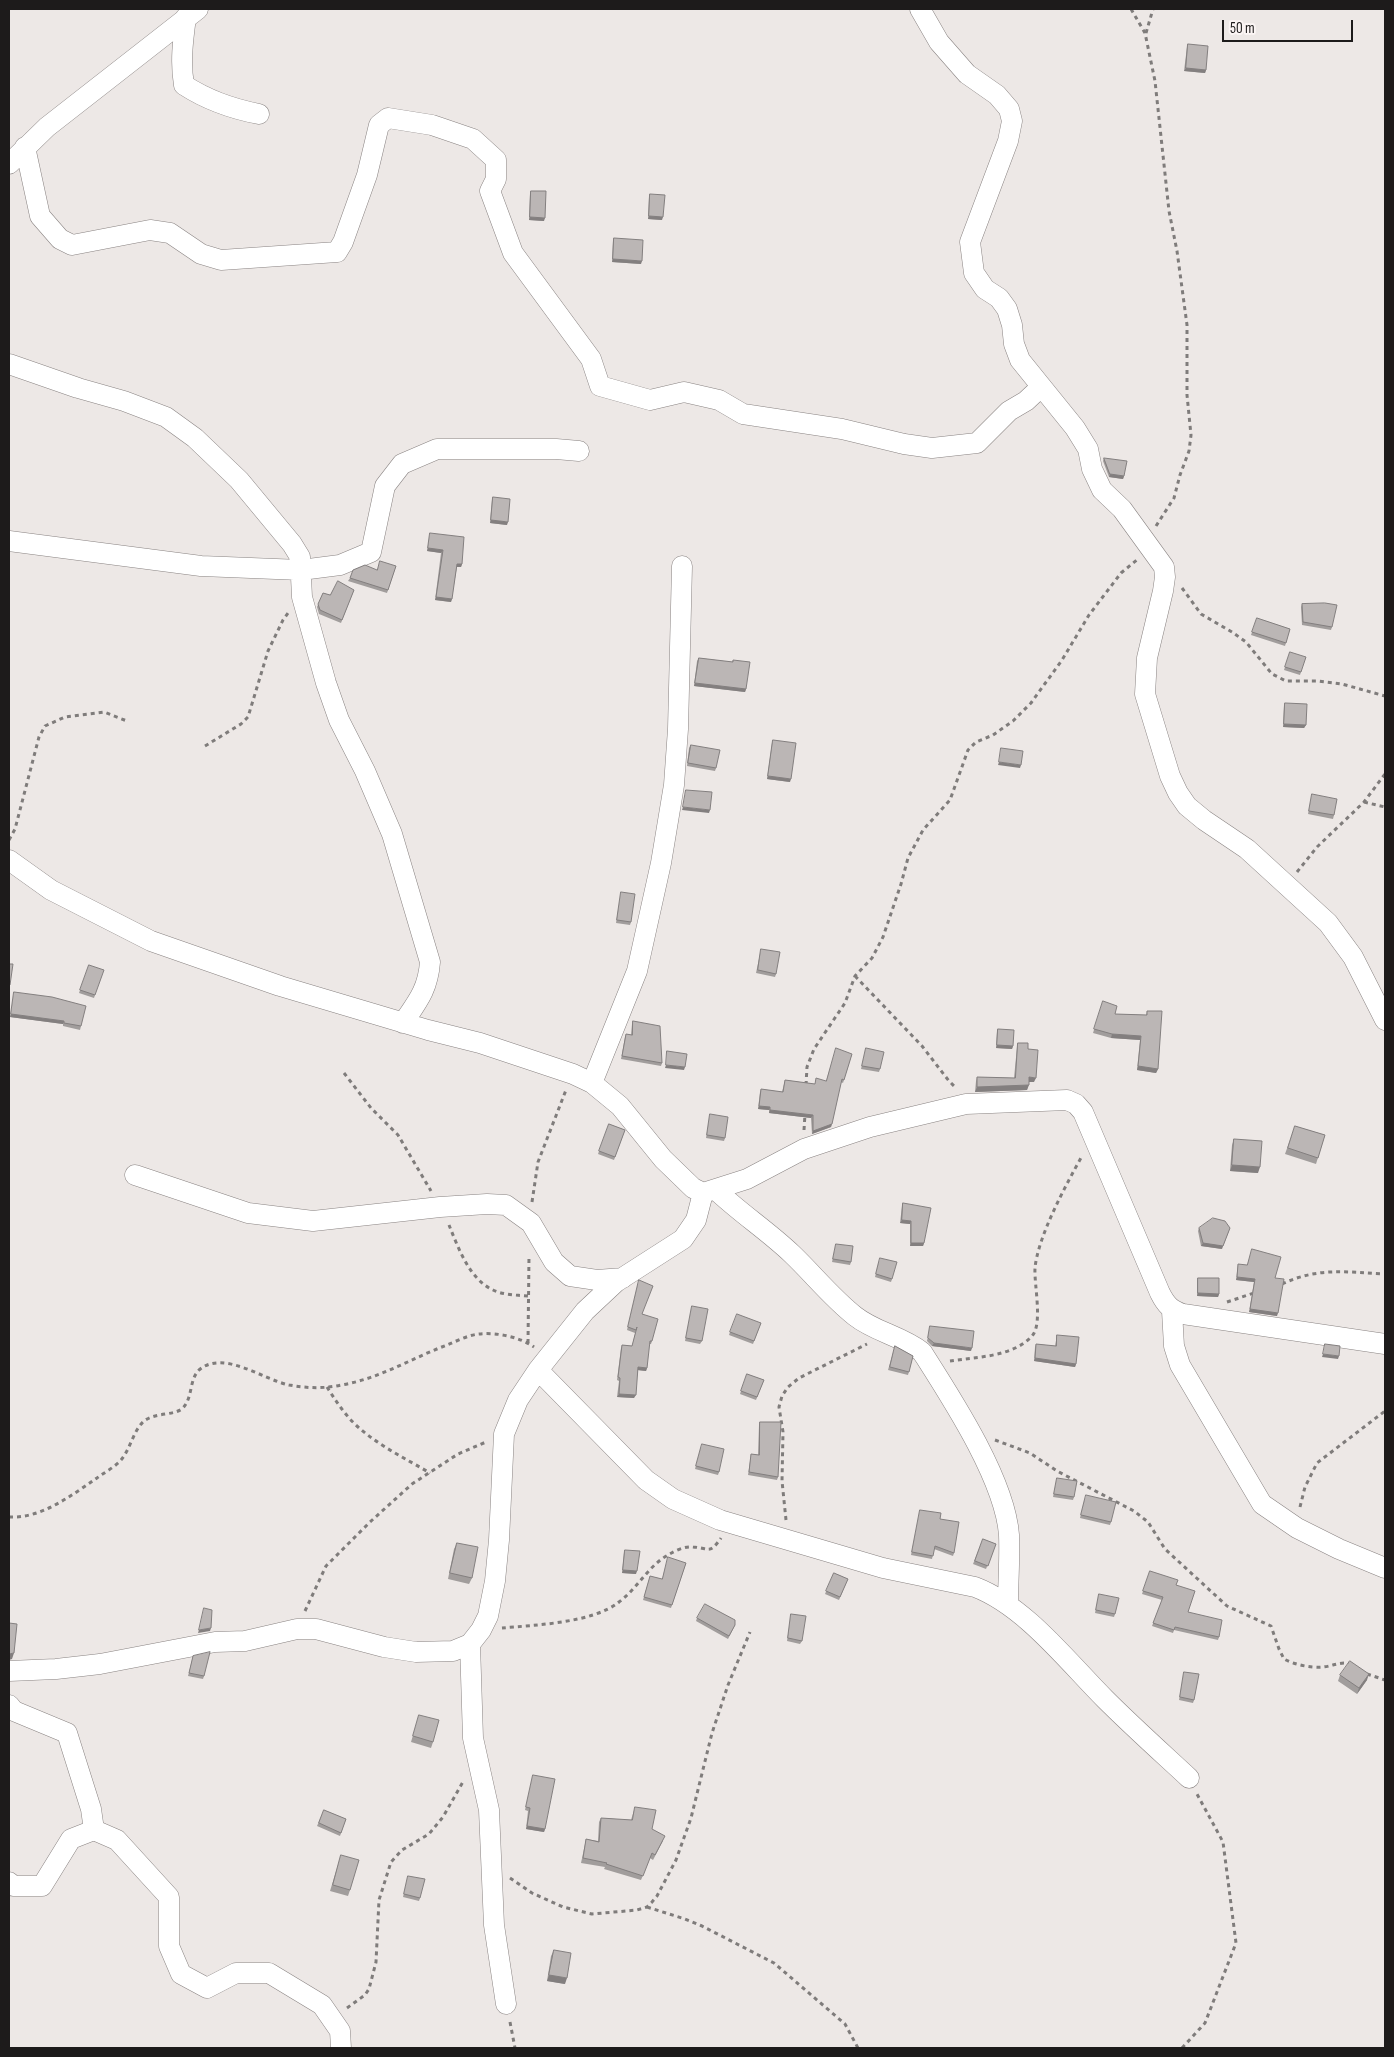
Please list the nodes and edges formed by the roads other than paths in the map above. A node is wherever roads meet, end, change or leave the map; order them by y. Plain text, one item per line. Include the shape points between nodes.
1 (920, 9) edge
2 (192, 13) edge
3 (259, 114) dead end
4 (25, 147) junction
5 (9, 164) edge
6 (9, 364) edge
7 (1041, 387) junction
8 (580, 451) dead end
9 (9, 541) edge
10 (682, 566) dead end
11 (301, 570) junction
12 (9, 860) edge
13 (1385, 1020) edge
14 (403, 1023) junction
15 (592, 1083) junction
16 (135, 1175) dead end
17 (709, 1191) junction
18 (623, 1278) junction
19 (1172, 1311) junction
20 (1385, 1344) edge
21 (543, 1363) junction
22 (1385, 1568) edge
23 (1008, 1605) junction
24 (475, 1637) junction
25 (9, 1671) edge
26 (9, 1705) edge
27 (1188, 1778) road end
28 (94, 1830) junction
29 (9, 1882) edge
30 (506, 2004) road end
31 (341, 2048) edge

1 - 7 street via 939,42 967,74 997,95 1009,109 1012,122 1008,141 970,242 974,273 985,289 999,298 1007,309 1020,360
2 - 3 street via 182,42 184,85 236,110
2 - 4 street
4 - 5 street
4 - 7 street via 40,216 60,239 72,244 150,230 170,234 201,254 221,260 337,252 367,175 379,125 388,118 432,125 473,139 496,160 496,179 490,191 513,254 591,359 600,386 650,400 684,392 719,400 743,414 932,448 977,443
6 - 11 street via 166,417 195,438 239,480 292,544 300,557
7 - 13 street via 1088,449 1092,469 1102,490 1122,509 1164,567 1163,591 1147,658 1145,694 1178,793 1187,806 1247,849 1328,923 1352,956
8 - 11 street via 438,449 402,464 385,486 371,552 340,565
9 - 11 street via 201,566
10 - 15 street via 676,757 661,863 637,971
11 - 14 street via 302,597 326,683 392,834 430,962 425,992
12 - 14 street via 51,890 151,940 280,986
14 - 15 street via 480,1044
15 - 17 street via 620,1106 693,1188
16 - 18 street via 248,1213 313,1221 440,1207 506,1205 530,1224 554,1262 570,1276 597,1280
17 - 18 street via 696,1220 682,1239
17 - 19 street via 747,1179 804,1148 870,1127 966,1104 1067,1100 1083,1112 1160,1293
17 - 23 street via 791,1253 855,1316 922,1352 986,1461 1005,1514
18 - 21 street via 585,1311
19 - 20 street
19 - 22 street via 1174,1346 1180,1365 1262,1504 1297,1528
21 - 23 street via 646,1480 673,1500 731,1524 883,1568 975,1588
21 - 24 street via 518,1400 504,1434 495,1581 488,1616
23 - 27 street via 1061,1651
24 - 25 street via 453,1651 416,1652 316,1629 297,1629 244,1641 215,1642 100,1664
24 - 30 street via 473,1738 488,1810 494,1925
26 - 28 street via 14,1711 67,1732 91,1809
28 - 29 street via 71,1839 42,1886 13,1886
28 - 31 street via 117,1840 168,1897 169,1946 181,1974 207,1988 236,1973 269,1973 322,2005 340,2031

